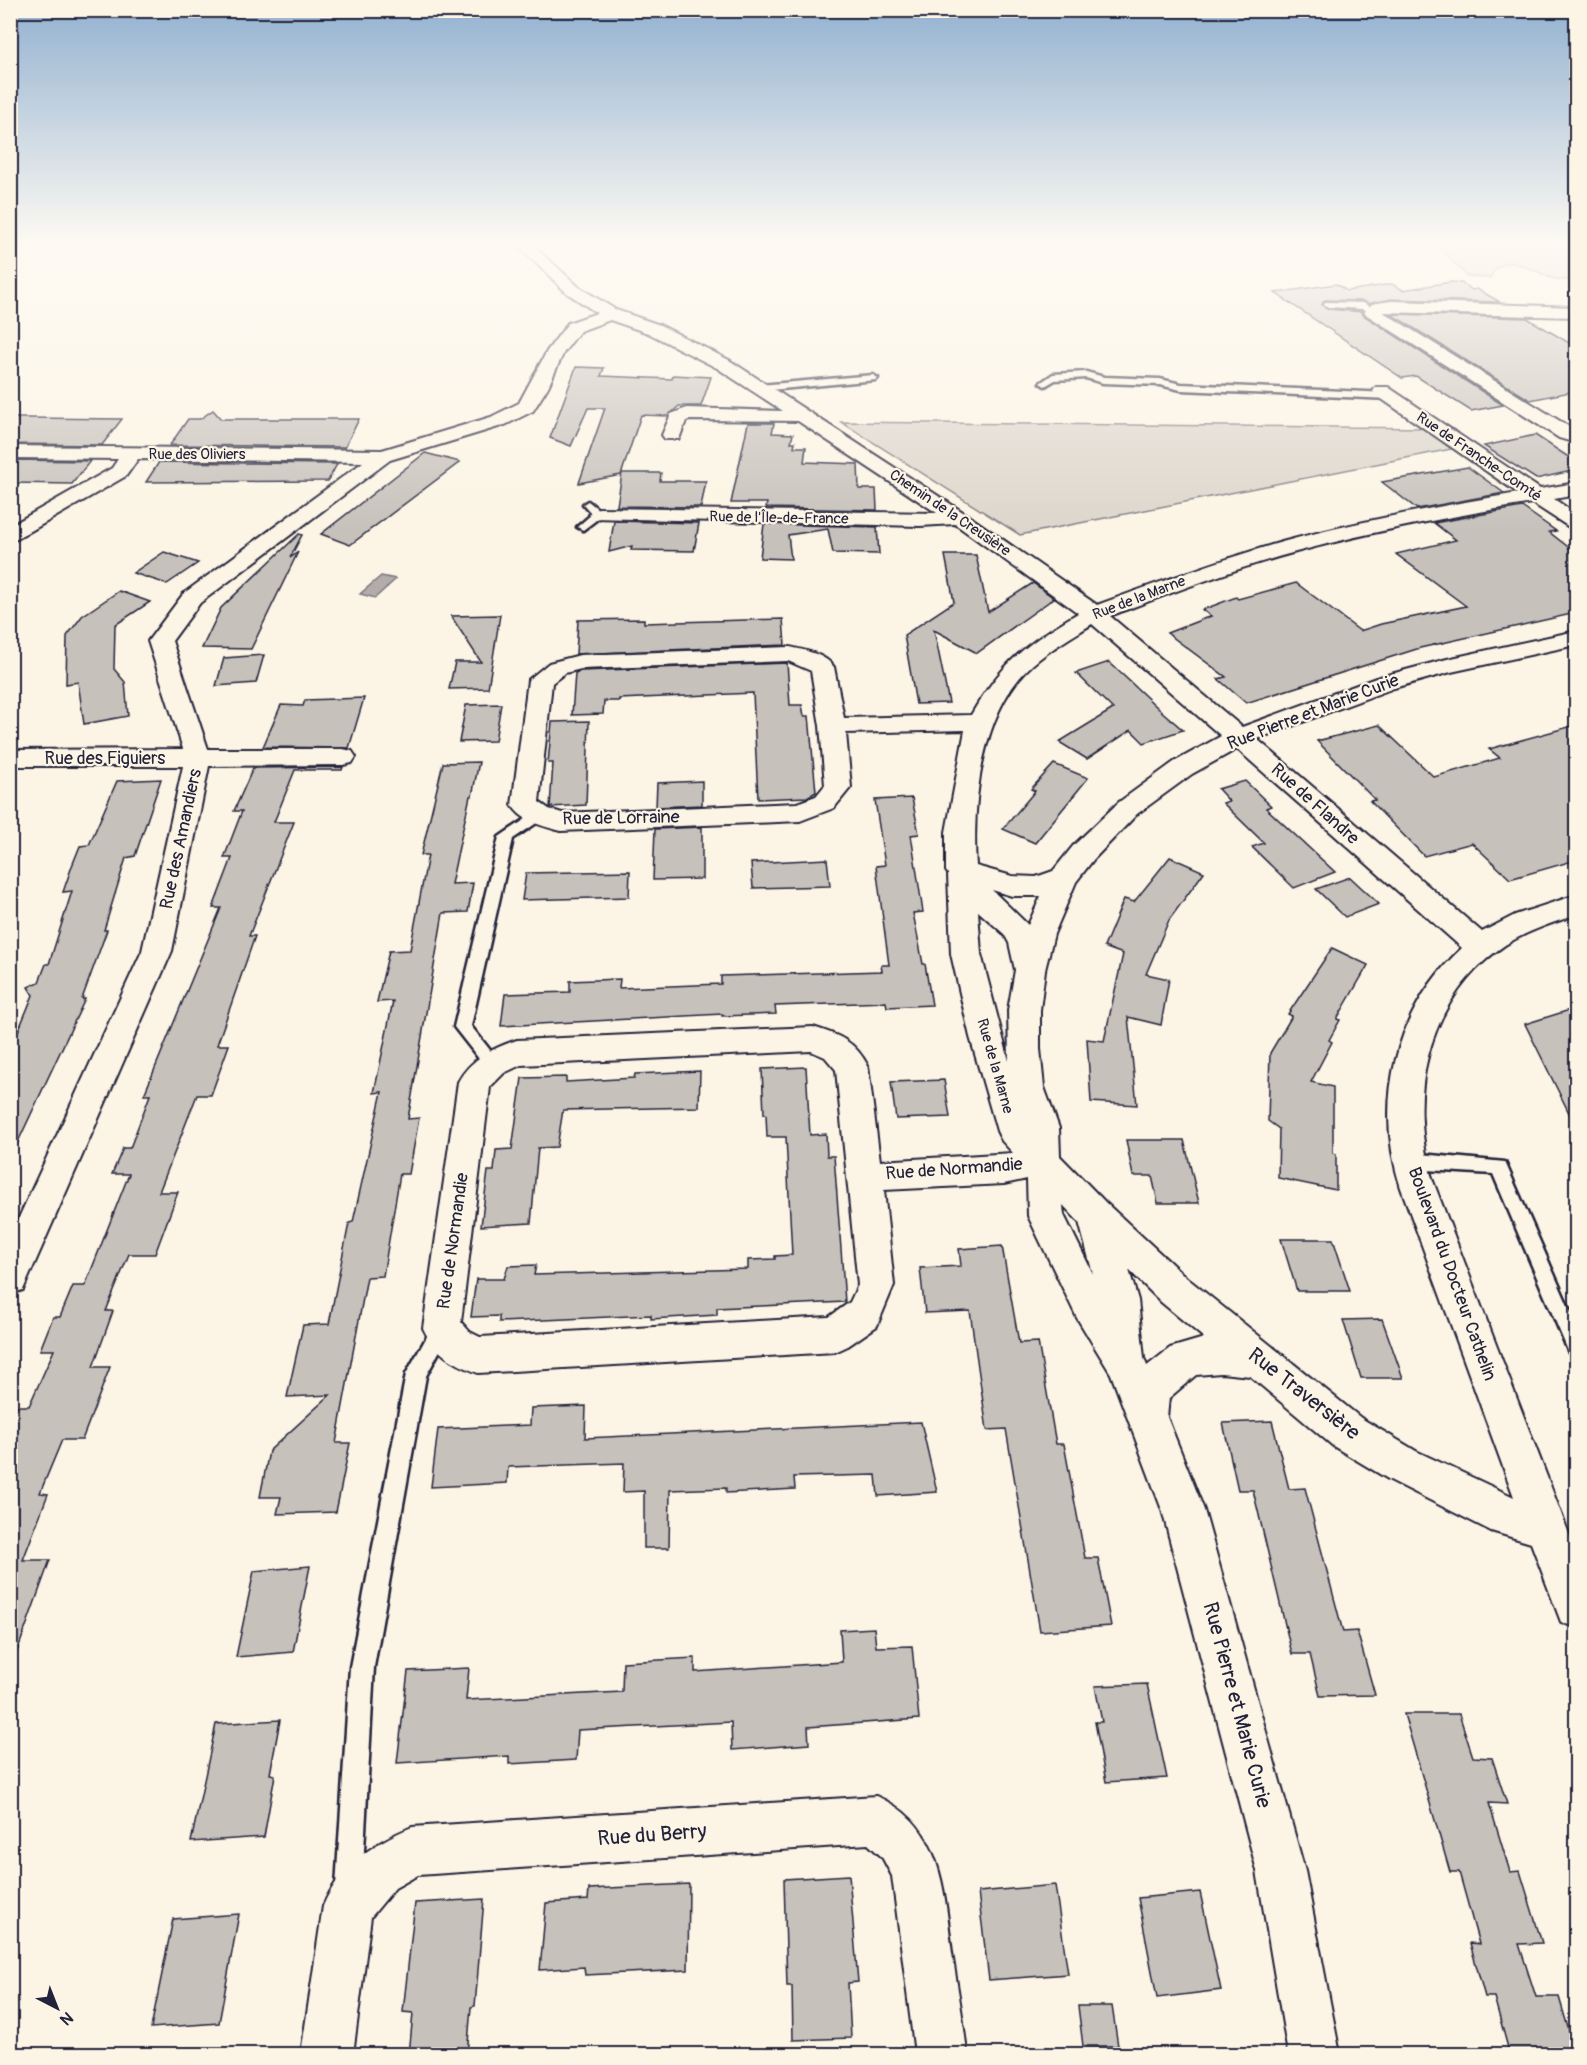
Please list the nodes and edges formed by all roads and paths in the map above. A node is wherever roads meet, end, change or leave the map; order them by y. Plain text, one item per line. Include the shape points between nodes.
1 (565, 338) edge
2 (673, 338) edge
3 (1413, 338) edge
4 (873, 378) dead end
5 (1045, 383) dead end
6 (760, 388) junction
7 (1386, 394) joint
8 (804, 415) junction
9 (672, 435) dead end
10 (1576, 437) edge
11 (10, 452) edge
12 (132, 454) junction
13 (383, 456) junction
14 (1576, 489) edge
15 (1535, 495) junction
16 (590, 515) dead end
17 (959, 518) junction
18 (1576, 523) edge
19 (10, 535) edge
20 (1094, 614) junction
21 (1576, 638) edge
22 (979, 724) junction
23 (833, 726) junction
24 (1239, 737) junction
25 (198, 757) junction
26 (10, 758) edge
27 (343, 758) dead end
28 (539, 815) junction
29 (960, 871) junction
30 (1051, 883) junction
31 (1576, 905) edge
32 (996, 911) junction
33 (964, 922) junction
34 (1482, 948) junction
35 (1030, 970) junction
36 (493, 1064) junction
37 (1043, 1161) junction
38 (1410, 1161) junction
39 (865, 1176) junction
40 (1094, 1214) junction
41 (10, 1278) edge
42 (442, 1328) junction
43 (1576, 1346) edge
44 (1259, 1360) junction
45 (1127, 1364) junction
46 (1148, 1415) junction
47 (1546, 1526) junction
48 (1569, 1566) edge
49 (1576, 1607) edge
50 (348, 1906) junction
51 (327, 2055) edge
52 (941, 2055) edge
53 (1314, 2055) edge

1 - 13 street, Rue des Amandiers via 526,407 498,420
2 - 6 street, Chemin de la Creusière
3 - 10 street
4 - 6 lane
5 - 7 lane via 1053,377 1086,375 1180,387
6 - 8 street, Chemin de la Creusière
7 - 15 street, Rue de Franche-Comté
8 - 9 street via 687,414 678,418
8 - 17 street, Chemin de la Creusière
11 - 12 street, Rue des Oliviers
12 - 13 street, Rue des Oliviers
12 - 19 street via 119,472
13 - 25 street, Rue des Amandiers via 192,598 160,641
14 - 15 street, Rue de la Marne
15 - 18 street, Rue de Franche-Comté
15 - 20 street, Rue de la Marne via 1289,547
16 - 17 street, Rue de l'Île-de-France
17 - 20 street, Chemin de la Creusière
20 - 22 street, Rue de la Marne via 1022,661
20 - 24 street, Rue de Flandre
21 - 24 street, Rue Pierre et Marie Curie via 1385,683
22 - 23 street
22 - 29 street, Rue de la Marne via 960,832
23 - 28 street, Rue de Lorraine via 838,787 825,802 800,812 561,822
23 - 28 street, Rue de Lorraine via 822,667 790,654 580,662 557,668 540,680 525,805
24 - 30 street, Rue Pierre et Marie Curie via 1183,768 1128,807
24 - 34 street, Rue de Flandre
25 - 26 street, Rue des Figuiers
25 - 27 street, Rue des Figuiers
25 - 41 street, Rue des Amandiers via 157,951
28 - 36 lane via 506,837 462,1028
29 - 30 street via 1012,886
29 - 32 street
29 - 33 street, Rue de la Marne
30 - 32 street
30 - 35 street, Rue Pierre et Marie Curie
31 - 34 street, Boulevard du Docteur Cathelin via 1497,936
32 - 33 street
32 - 35 street via 1014,927 1023,942
33 - 37 street, Rue de la Marne via 966,954 1014,1131
34 - 38 street, Boulevard du Docteur Cathelin via 1448,979 1414,1040 1407,1068 1405,1113
35 - 37 street, Rue Pierre et Marie Curie via 1024,1049 1028,1087 1042,1128
36 - 39 street, Rue de Normandie via 517,1053 813,1039 837,1048 852,1066
36 - 42 street, Rue de Normandie via 474,1082
37 - 39 street, Rue de Normandie via 1004,1169
37 - 40 street, Rue Pierre et Marie Curie
37 - 45 street, Rue Pierre et Marie Curie via 1046,1216 1090,1306
38 - 43 lane via 1499,1167
38 - 47 street, Boulevard du Docteur Cathelin
39 - 42 street, Rue de Normandie via 876,1286 864,1314 835,1334 478,1355 457,1345
40 - 44 street, Rue Traversière via 1174,1290
40 - 45 street, Rue Pierre et Marie Curie via 1119,1300
42 - 50 lane via 416,1374 362,1667
44 - 46 street via 1209,1353 1187,1359 1167,1372 1151,1390
44 - 47 street, Rue Traversière via 1347,1432 1402,1465 1506,1516
45 - 46 street, Rue Pierre et Marie Curie
46 - 53 street, Rue Pierre et Marie Curie via 1184,1510 1281,1871
47 - 48 street, Boulevard du Docteur Cathelin
48 - 49 street, Boulevard du Docteur Cathelin
50 - 51 street
50 - 52 street, Rue du Berry via 378,1871 412,1851 876,1820 899,1840 916,1870

